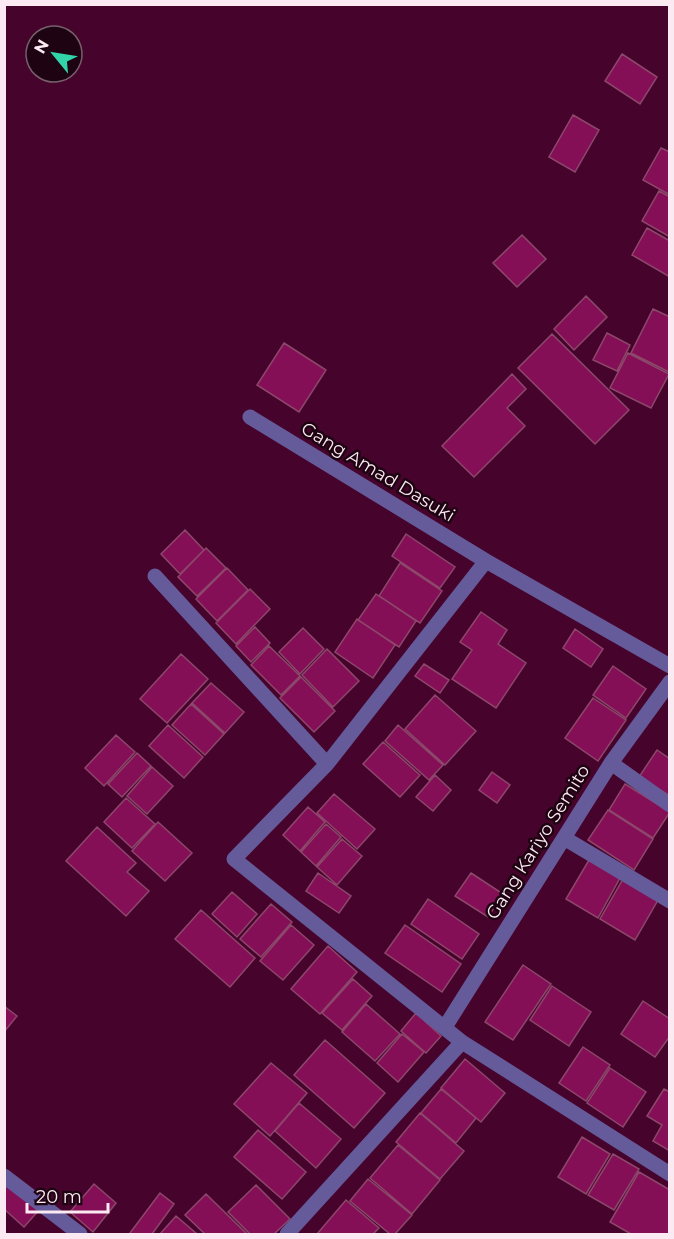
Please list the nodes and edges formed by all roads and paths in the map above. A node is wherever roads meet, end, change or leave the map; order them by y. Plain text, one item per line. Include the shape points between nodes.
1 (250, 417) dead end
2 (486, 561) junction
3 (155, 576) dead end
4 (669, 666) edge
5 (669, 682) edge
6 (611, 763) junction
7 (327, 764) junction
8 (669, 805) edge
9 (564, 838) junction
10 (669, 901) edge
11 (445, 1027) junction
12 (462, 1042) junction
13 (669, 1174) edge
14 (4, 1176) edge
15 (80, 1234) edge
16 (287, 1234) edge

1 - 2 street, Gang Amad Dasuki
2 - 4 street, Gang Amad Dasuki
2 - 7 street
3 - 7 street
5 - 6 street, Gang Kariyo Semito
6 - 8 street
6 - 9 street, Gang Kariyo Semito
7 - 11 street via 234,859
9 - 10 street
9 - 11 street, Gang Kariyo Semito
11 - 12 street
12 - 13 street
12 - 16 street
14 - 15 street

